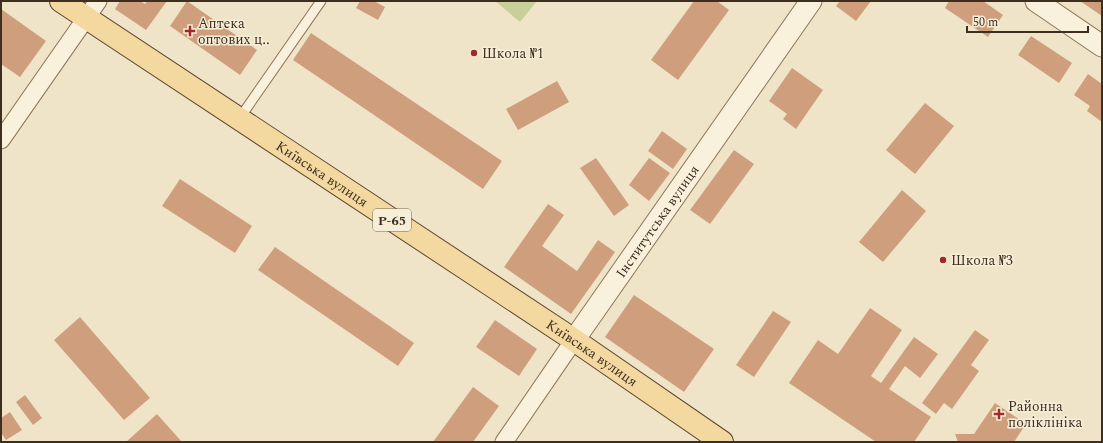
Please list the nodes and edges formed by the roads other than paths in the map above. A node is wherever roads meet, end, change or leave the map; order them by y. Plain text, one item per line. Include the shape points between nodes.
1 (61, 1) edge
2 (321, 1) edge
3 (811, 1) edge
4 (1036, 1) edge
5 (92, 10) edge
6 (1102, 46) edge
7 (239, 119) junction
8 (1, 140) edge
9 (574, 340) junction
10 (504, 442) edge
11 (722, 442) edge

1 - 5 main road, Київська вулиця / Р-65
2 - 7 lane
3 - 9 street, Інститутська вулиця
4 - 6 street
5 - 7 main road, Київська вулиця / Р-65
5 - 8 street
7 - 9 main road, Київська вулиця / Р-65
9 - 10 street, Інститутська вулиця
9 - 11 main road, Київська вулиця / Р-65

